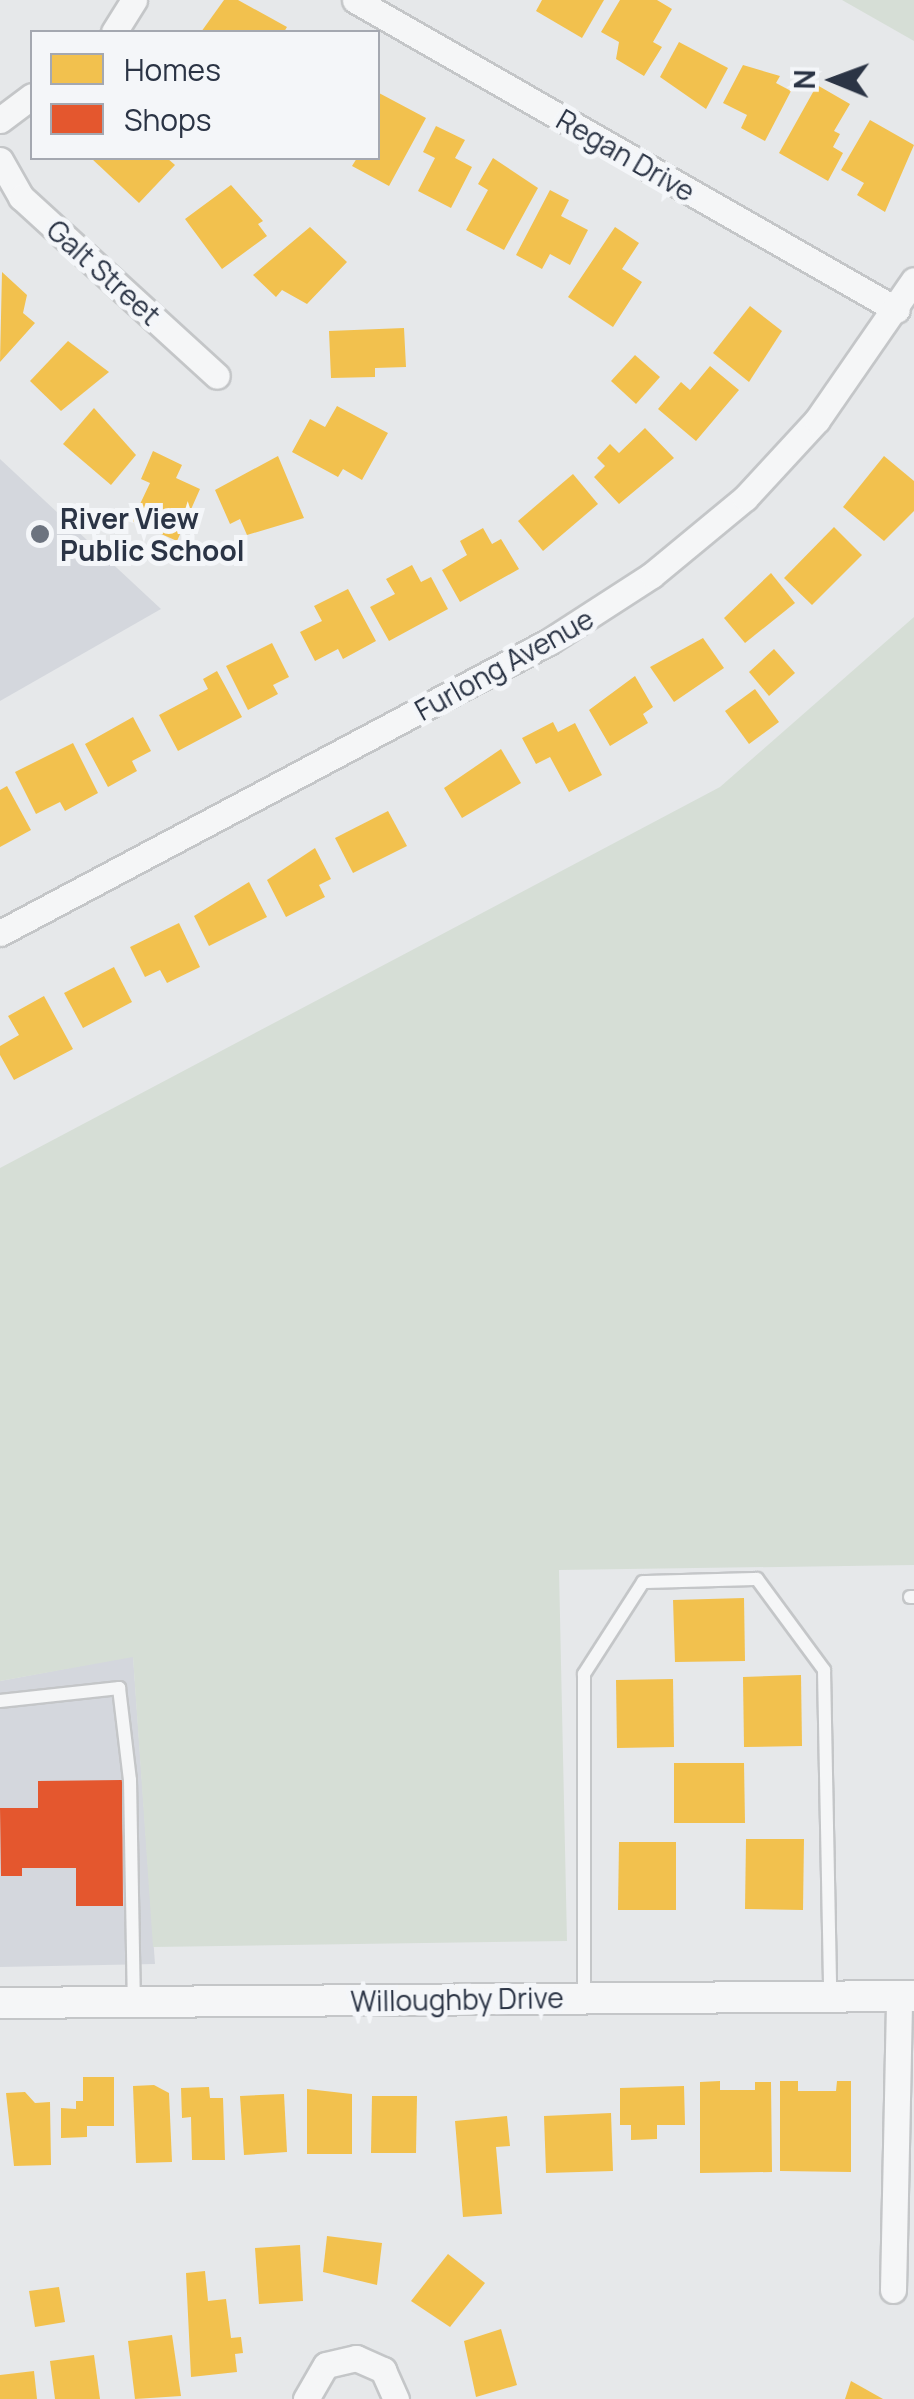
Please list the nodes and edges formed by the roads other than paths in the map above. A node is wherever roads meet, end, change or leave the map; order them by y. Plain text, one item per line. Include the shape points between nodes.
1 (134, 0) edge
2 (355, 0) edge
3 (115, 30) edge
4 (30, 98) edge
5 (0, 120) edge
6 (0, 160) edge
7 (914, 280) edge
8 (897, 310) junction
9 (217, 376) dead end
10 (0, 933) edge
11 (0, 1701) edge
12 (830, 1996) junction
13 (906, 1996) edge
14 (584, 1998) junction
15 (134, 2002) junction
16 (0, 2003) edge
17 (893, 2290) dead end
18 (306, 2399) edge
19 (396, 2399) edge

1 - 3 street
2 - 8 street, Regan Drive
4 - 5 street
6 - 9 street, Galt Street via 21,196
7 - 8 street, Furlong Avenue
8 - 10 street, Furlong Avenue via 778,464 652,575 550,641
11 - 15 lane via 119,1688 130,1780
12 - 13 street, Willoughby Drive
12 - 14 street, Willoughby Drive
12 - 14 lane via 824,1670 757,1579 643,1582 584,1674
13 - 17 street
14 - 15 street, Willoughby Drive
15 - 16 street, Willoughby Drive
18 - 19 street via 326,2365 356,2358 383,2370

